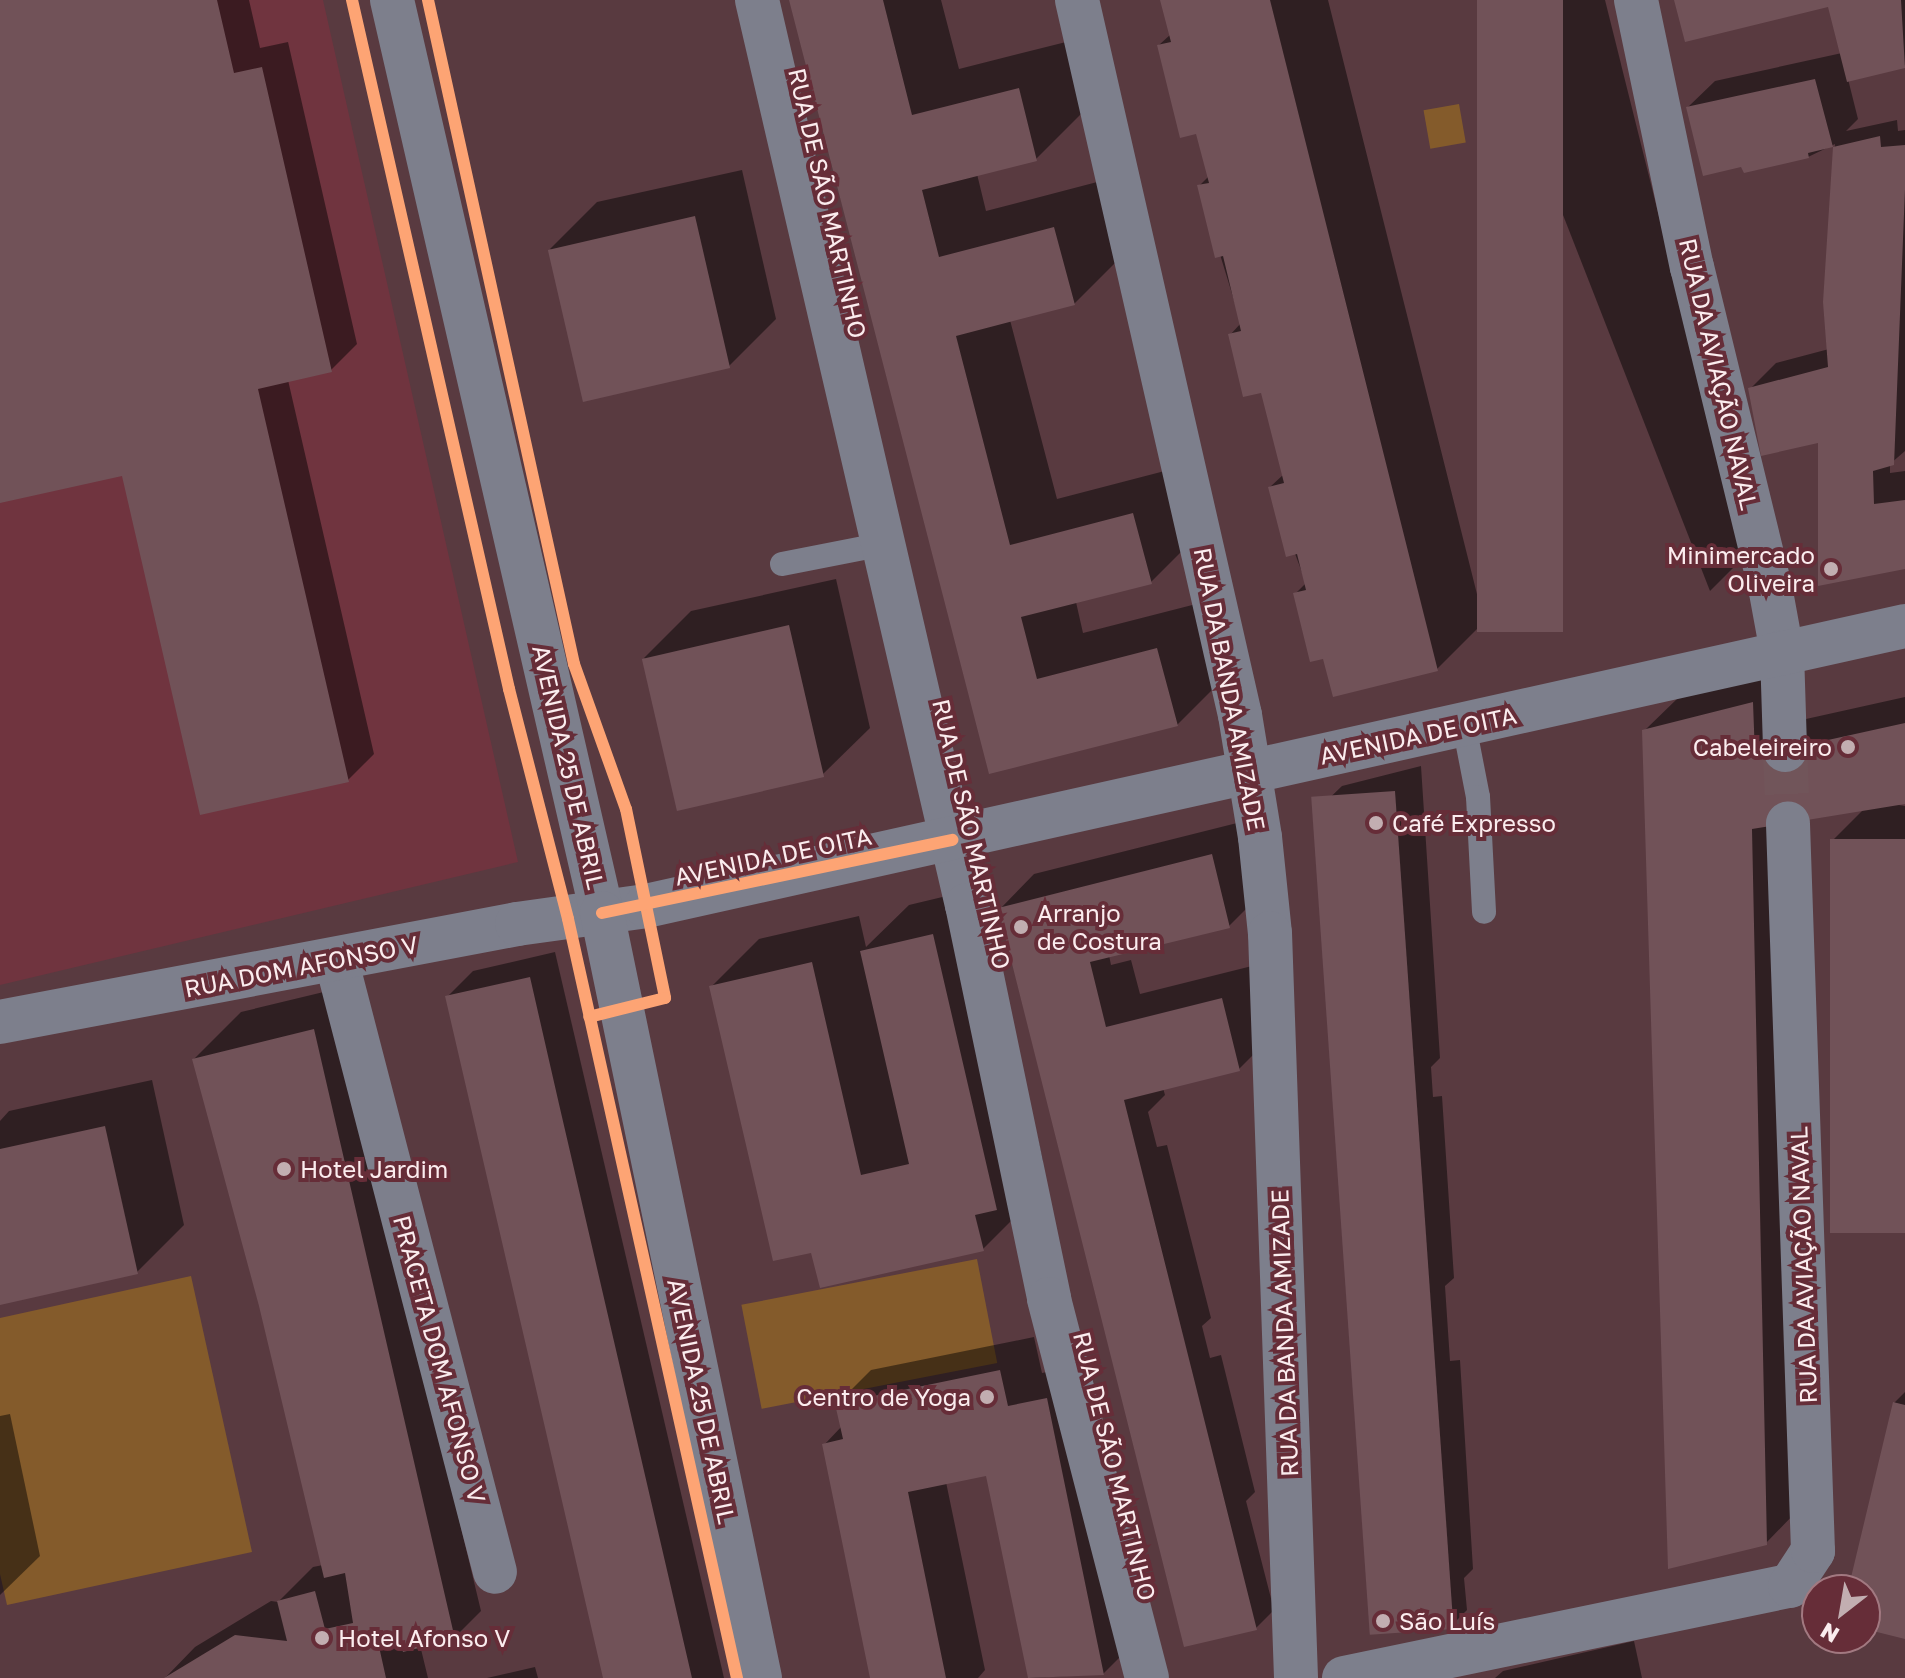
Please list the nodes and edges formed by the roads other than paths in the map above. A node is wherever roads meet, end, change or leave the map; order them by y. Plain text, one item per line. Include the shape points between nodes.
1 (392, 0) edge
2 (757, 0) edge
3 (1077, 0) edge
4 (1636, 0) edge
5 (884, 544) junction
6 (782, 564) dead end
7 (1905, 626) edge
8 (1782, 652) junction
9 (1464, 725) junction
10 (1785, 750) tunnel mouth
11 (1250, 772) junction
12 (1788, 823) tunnel mouth
13 (952, 840) junction
14 (1484, 912) dead end
15 (602, 913) junction
16 (336, 959) junction
17 (0, 1022) edge
18 (495, 1572) dead end
19 (760, 1678) edge
20 (1147, 1678) edge
21 (1296, 1678) edge
22 (1344, 1678) edge

1 - 15 street, AVENIDA 25 DE ABRIL
2 - 5 street, RUA DE SÃO MARTINHO
3 - 11 street, RUA DA BANDA AMIZADE
4 - 8 street, RUA DA AVIAÇÃO NAVAL
5 - 6 lane
5 - 13 street, RUA DE SÃO MARTINHO
7 - 8 street, AVENIDA DE OITA
8 - 9 street, AVENIDA DE OITA
8 - 10 street, RUA DA AVIAÇÃO NAVAL
9 - 11 street, AVENIDA DE OITA
9 - 14 lane via 1478,797
11 - 13 street, AVENIDA DE OITA
11 - 21 street, RUA DA BANDA AMIZADE via 1270,933
12 - 22 street, RUA DA AVIAÇÃO NAVAL via 1813,1551 1790,1586
13 - 15 street, AVENIDA DE OITA
13 - 20 street, RUA DE SÃO MARTINHO via 1049,1299
15 - 16 street, RUA DOM AFONSO V
15 - 19 street, AVENIDA 25 DE ABRIL
16 - 17 street, RUA DOM AFONSO V
16 - 18 street, PRACETA DOM AFONSO V

